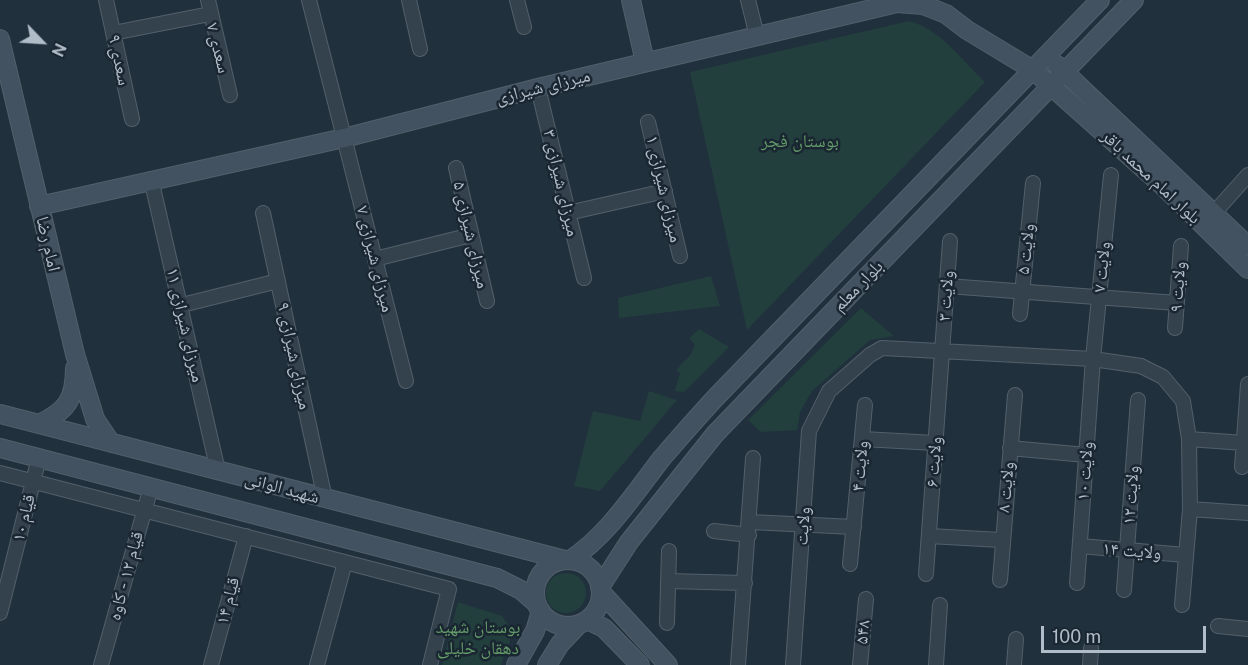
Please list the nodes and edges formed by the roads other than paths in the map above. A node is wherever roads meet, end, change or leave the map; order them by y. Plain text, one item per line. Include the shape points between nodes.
1 (106, 0) edge
2 (309, 0) edge
3 (409, 0) edge
4 (517, 0) edge
5 (631, 0) edge
6 (748, 0) edge
7 (1100, 0) edge
8 (1134, 0) edge
9 (209, 7) edge
10 (524, 27) dead end
11 (113, 33) junction
12 (757, 36) junction
13 (0, 39) edge
14 (420, 49) dead end
15 (1047, 55) junction
16 (645, 62) junction
17 (1033, 70) junction
18 (1065, 72) junction
19 (538, 87) junction
20 (1052, 87) junction
21 (230, 96) dead end
22 (132, 119) dead end
23 (648, 122) dead end
24 (344, 138) junction
25 (456, 168) dead end
26 (1248, 174) edge
27 (1111, 175) dead end
28 (151, 179) junction
29 (1033, 183) dead end
30 (665, 191) junction
31 (39, 206) junction
32 (263, 213) dead end
33 (568, 213) junction
34 (1214, 213) junction
35 (471, 235) junction
36 (950, 241) dead end
37 (1181, 246) dead end
38 (1248, 246) edge
39 (680, 256) dead end
40 (375, 259) junction
41 (1248, 269) edge
42 (584, 279) dead end
43 (278, 281) junction
44 (947, 286) junction
45 (1022, 291) junction
46 (1099, 297) junction
47 (487, 301) dead end
48 (1177, 303) junction
49 (182, 305) junction
50 (1020, 314) dead end
51 (1175, 328) dead end
52 (942, 351) junction
53 (75, 354) junction
54 (1093, 359) junction
55 (406, 381) dead end
56 (1248, 384) edge
57 (1015, 395) dead end
58 (1138, 400) dead end
59 (865, 405) dead end
60 (0, 414) edge
61 (39, 424) junction
62 (863, 439) junction
63 (1189, 439) junction
64 (111, 443) junction
65 (935, 443) junction
66 (1244, 443) junction
67 (0, 448) edge
68 (1010, 448) junction
69 (1086, 455) junction
70 (39, 458) junction
71 (753, 458) dead end
72 (1242, 467) dead end
73 (218, 471) junction
74 (0, 473) edge
75 (33, 482) junction
76 (269, 484) junction
77 (151, 487) junction
78 (326, 499) junction
79 (1190, 509) junction
80 (144, 510) junction
81 (1248, 513) edge
82 (262, 516) junction
83 (802, 525) junction
84 (854, 527) junction
85 (749, 529) junction
86 (714, 531) dead end
87 (246, 536) junction
88 (929, 536) junction
89 (1002, 540) junction
90 (1080, 546) junction
91 (1127, 550) junction
92 (669, 551) dead end
93 (1185, 555) junction
94 (568, 560) junction
95 (345, 562) junction
96 (850, 564) dead end
97 (926, 574) dead end
98 (1000, 580) dead end
99 (668, 581) junction
100 (745, 583) junction
101 (1077, 583) dead end
102 (600, 590) junction
103 (1124, 590) dead end
104 (866, 599) dead end
105 (940, 605) dead end
106 (1182, 605) dead end
107 (539, 607) junction
108 (0, 613) edge
109 (583, 622) junction
110 (667, 623) dead end
111 (1218, 626) dead end
112 (1248, 629) edge
113 (1016, 639) dead end
114 (1091, 648) dead end
115 (101, 665) edge
116 (211, 665) edge
117 (317, 665) edge
118 (430, 665) edge
119 (516, 665) edge
120 (547, 665) edge
121 (639, 665) edge
122 (669, 665) edge
123 (738, 665) edge
124 (794, 665) edge
125 (860, 665) edge
126 (936, 665) edge
127 (1014, 665) edge
128 (1089, 665) edge

1 - 11 street, سعدی ۹
2 - 24 street, میرزای شیرازی ۷
3 - 14 street
4 - 10 street
5 - 16 street
6 - 12 street
7 - 15 street, بلوار معلم
8 - 18 street, بلوار معلم
9 - 11 street
9 - 21 street, سعدی ۷
11 - 22 street, سعدی ۹
12 - 16 street, میرزای شیرازی
12 - 17 street, میرزای شیرازی via 897,3 923,5 946,14
13 - 31 street, امام رضا
15 - 17 street, بلوار معلم
15 - 18 street, بلوار امام محمد باقر
16 - 19 street, میرزای شیرازی
17 - 20 street, بلوار امام محمد باقر
17 - 94 street, بلوار معلم via 720,393 609,526 587,549
18 - 20 street, بلوار معلم
18 - 34 street, بلوار امام محمد باقر
19 - 24 street, میرزای شیرازی
19 - 33 street, میرزای شیرازی ۳
20 - 41 street, بلوار امام محمد باقر via 1162,185
20 - 102 street, بلوار معلم via 715,434 629,542
23 - 30 street, میرزای شیرازی ۱
24 - 28 street, میرزای شیرازی
24 - 40 street, میرزای شیرازی ۷
25 - 35 street, میرزای شیرازی ۵
26 - 34 street
27 - 46 street, ولایت ۷
28 - 31 street, میرزای شیرازی
28 - 49 street, میرزای شیرازی ۱۱
29 - 45 street, ولایت ۵
30 - 33 street
30 - 39 street, میرزای شیرازی ۱
31 - 53 street, امام رضا
32 - 43 street, میرزای شیرازی ۹
33 - 42 street, میرزای شیرازی ۳
34 - 38 street, بلوار امام محمد باقر
35 - 40 street
35 - 47 street, میرزای شیرازی ۵
36 - 44 street, ولایت ۳
37 - 48 street, ولایت ۹
40 - 55 street, میرزای شیرازی ۷
43 - 49 street
43 - 78 street, میرزای شیرازی ۹
44 - 45 street
44 - 52 street, ولایت ۳
45 - 46 street
45 - 50 street, ولایت ۵
46 - 48 street
46 - 54 street, ولایت ۷
48 - 51 street, ولایت ۹
49 - 73 street, میرزای شیرازی ۱۱
52 - 54 street
52 - 65 street, ولایت ۶
52 - 83 street, ولایت via 882,348 829,391 809,431
53 - 61 street via 75,389 55,416
53 - 64 street, امام رضا via 95,419
54 - 63 street via 1141,366 1163,376 1183,401
54 - 69 street, ولایت ۱۰
56 - 66 street
57 - 68 street, ولایت ۸
58 - 91 street, ولایت ۱۲
59 - 62 street, ولایت ۴
60 - 61 street, شهید الوانی
61 - 64 street, شهید الوانی
62 - 65 street
62 - 84 street, ولایت ۴
63 - 66 street
63 - 79 street
64 - 73 street, شهید الوانی
65 - 88 street, ولایت ۶
66 - 72 street
67 - 70 street, شهید الوانی
68 - 69 street
68 - 89 street, ولایت ۸
69 - 90 street, ولایت ۱۰
70 - 75 street, قیام ۱۰
70 - 77 street, شهید الوانی
71 - 85 street
73 - 76 street, شهید الوانی
74 - 75 street
75 - 80 street
75 - 108 street, قیام ۱۰
76 - 78 street, شهید الوانی
76 - 82 street
77 - 80 street, قیام ۱۲ - کاوه
77 - 82 street, شهید الوانی
78 - 94 street, شهید الوانی
79 - 81 street
79 - 93 street
80 - 87 street
80 - 115 street, قیام ۱۲ - کاوه
82 - 107 street, شهید الوانی via 497,578 521,590
83 - 84 street
83 - 85 street
83 - 124 street, ولایت
84 - 96 street, ولایت ۴
85 - 86 street
85 - 100 street
87 - 95 street
87 - 116 street, قیام ۱۴
88 - 89 street
88 - 97 street, ولایت ۶
89 - 98 street, ولایت ۸
90 - 91 street, ولایت ۱۴
90 - 101 street, ولایت ۱۰
91 - 93 street, ولایت ۱۴
91 - 103 street, ولایت ۱۲
92 - 99 street
93 - 106 street
94 - 102 street via 589,567
94 - 107 street via 543,571 536,587
95 - 117 street
95 - 118 street via 449,589
99 - 100 street
99 - 110 street
100 - 123 street
102 - 109 street via 597,607
102 - 122 street
104 - 125 street, ۵۴۸
105 - 126 street
107 - 109 street via 562,625
107 - 119 street via 535,631
109 - 120 street via 560,644
109 - 121 street via 604,628
111 - 112 street
113 - 127 street
114 - 128 street

